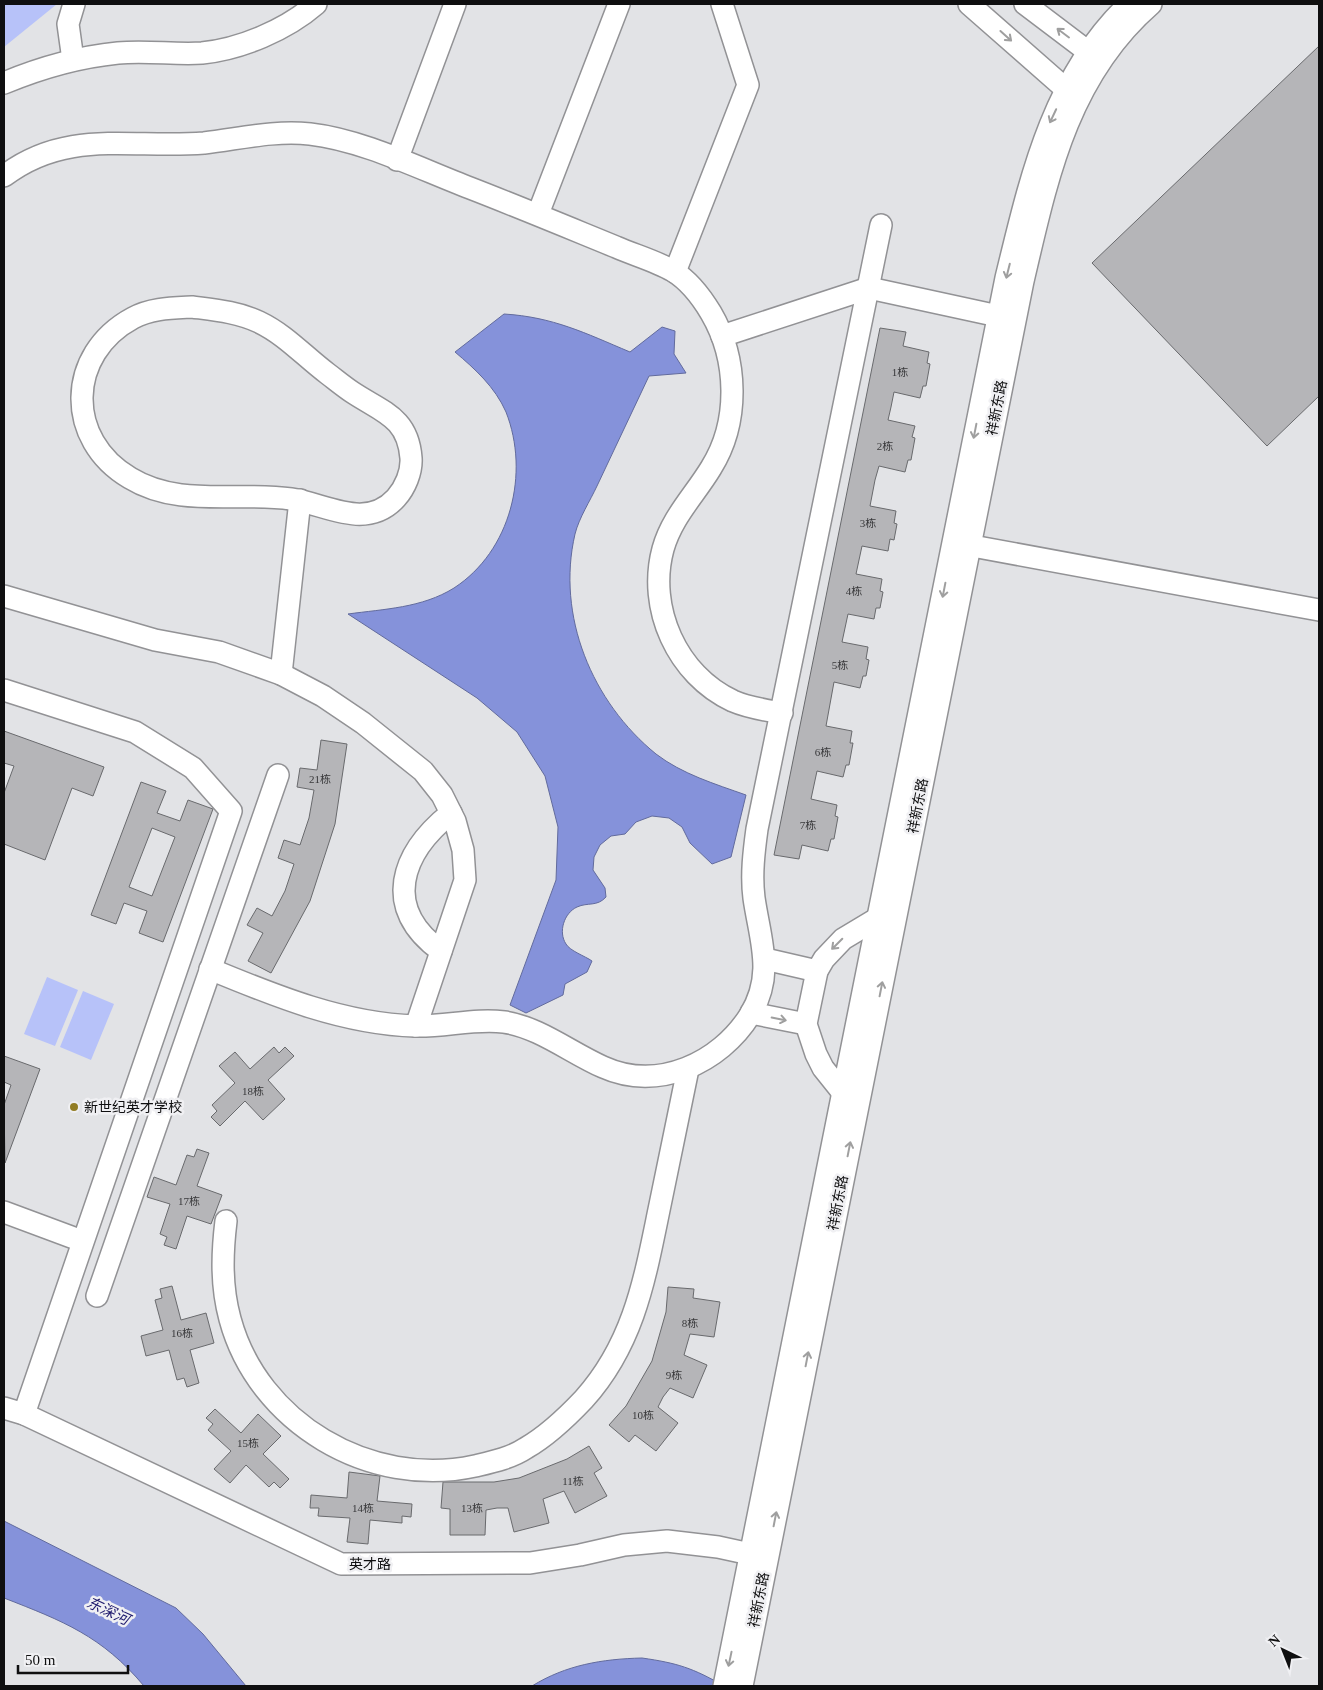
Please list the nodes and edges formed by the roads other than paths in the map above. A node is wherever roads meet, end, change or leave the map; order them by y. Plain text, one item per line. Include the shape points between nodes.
1 (74, 4) edge
2 (316, 4) edge
3 (455, 4) edge
4 (619, 4) edge
5 (722, 4) edge
6 (969, 4) edge
7 (1025, 4) edge
8 (1129, 4) edge
9 (1151, 4) edge
10 (1095, 57) junction
11 (73, 60) junction
12 (4, 83) edge
13 (1072, 95) junction
14 (396, 160) junction
15 (4, 176) edge
16 (538, 214) junction
17 (881, 225) dead end
18 (675, 272) junction
19 (869, 288) junction
20 (1007, 318) junction
21 (722, 336) junction
22 (300, 500) junction
23 (962, 544) junction
24 (4, 596) edge
25 (1319, 610) edge
26 (281, 674) junction
27 (4, 690) edge
28 (782, 713) junction
29 (278, 775) dead end
30 (451, 813) junction
31 (878, 918) junction
32 (441, 951) junction
33 (765, 959) junction
34 (210, 969) junction
35 (817, 971) junction
36 (751, 1013) junction
37 (806, 1024) junction
38 (416, 1026) junction
39 (688, 1069) junction
40 (843, 1093) junction
41 (4, 1212) edge
42 (226, 1221) dead end
43 (82, 1241) junction
44 (97, 1296) dead end
45 (14, 1411) edge
46 (759, 1556) junction
47 (744, 1633) junction
48 (724, 1686) edge
49 (742, 1686) edge

1 - 11 street via 68,24
2 - 11 street via 287,24 230,47 201,53 118,53
3 - 14 street
4 - 16 street
5 - 18 street via 748,85
6 -> 13 street
10 -> 7 street
8 - 10 street, 祥新东路 via 1117,15
9 - 10 street, 祥新东路 via 1113,44
10 - 13 street, 祥新东路
11 - 12 street via 29,72
13 - 20 street, 祥新东路 via 1047,129 1032,173
14 - 15 street via 337,139 280,133 181,144 85,144 34,158
14 - 16 street
16 - 18 street
17 - 19 street
18 - 21 street via 695,290 711,312
19 - 20 street
19 - 21 street
19 - 28 street
20 - 23 street, 祥新东路
21 - 28 street via 730,362 732,389 724,442 671,528 663,550 659,599 665,625 676,648 703,681 732,700 756,709
22 - 22 street via 342,514 362,515 380,510 396,498 407,482 412,464 410,444 402,427 388,413 319,367 288,338 258,322 226,311 192,307 158,309 134,317 97,349 86,371 83,413 89,434 115,468 132,480 173,493 215,498 272,496
22 - 26 street
23 - 25 street
23 -> 31 street, 祥新东路
46 -> 23 street, 祥新东路
24 - 26 street via 155,640 220,652
26 - 30 street via 363,722 423,772 442,795
27 - 43 street via 135,732 193,768 231,811
28 - 33 street via 754,851 754,897
29 - 34 street
30 - 32 street via 463,850 465,880
30 - 32 street via 420,843 403,884 404,904 412,923 424,939
31 -> 35 street via 843,939
31 - 40 street, 祥新东路
32 - 38 street
33 - 35 street
33 - 36 street via 761,987
34 - 38 street via 318,1009 374,1022
34 - 44 street
35 - 37 street
36 -> 37 street
36 - 39 street via 735,1037 713,1056
37 - 40 street via 816,1054
38 - 39 street via 505,1022 527,1028 604,1068 632,1075 660,1075
39 - 42 street via 641,1295 627,1332 584,1398 525,1449 494,1462 428,1471 395,1468 332,1446 280,1406 258,1380 230,1320 222,1254
40 - 46 street, 祥新东路
41 - 43 street
43 - 45 street
45 - 46 street, 英才路 via 341,1564 530,1563 624,1545 667,1541
46 - 47 street, 祥新东路
47 -> 48 street
47 - 49 street

